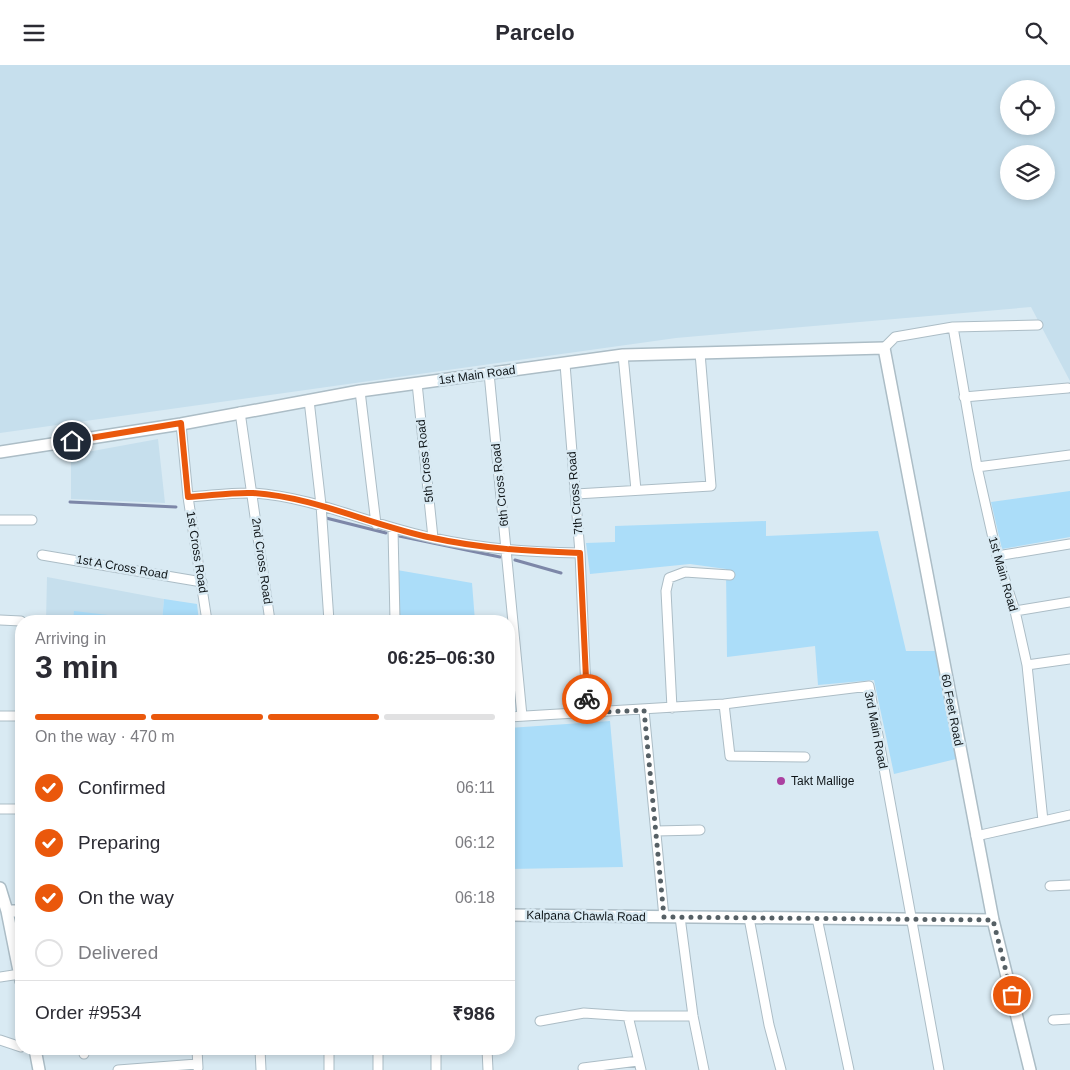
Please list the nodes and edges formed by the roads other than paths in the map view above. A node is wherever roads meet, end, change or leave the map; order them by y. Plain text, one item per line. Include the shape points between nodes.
1 (1038, 325) dead end
2 (953, 327) junction
3 (884, 348) junction
4 (700, 353) junction
5 (624, 355) junction
6 (565, 364) junction
7 (489, 373) junction
8 (417, 383) junction
9 (1068, 389) dead end
10 (360, 391) junction
11 (964, 397) junction
12 (309, 400) junction
13 (240, 412) junction
14 (181, 423) junction
15 (0, 452) edge
16 (1070, 455) edge
17 (976, 467) junction
18 (636, 490) junction
19 (252, 493) junction
20 (576, 494) junction
21 (188, 497) junction
22 (322, 505) junction
23 (0, 520) edge
24 (32, 520) dead end
25 (376, 524) junction
26 (393, 529) junction
27 (433, 538) junction
28 (1070, 544) edge
29 (507, 551) junction
30 (580, 553) junction
31 (42, 555) dead end
32 (997, 556) junction
33 (730, 575) dead end
34 (202, 582) junction
35 (1070, 602) edge
36 (1014, 611) junction
37 (206, 615) edge
38 (269, 615) edge
39 (329, 615) edge
40 (395, 615) edge
41 (513, 615) edge
42 (0, 621) edge
43 (15, 621) edge
44 (515, 639) edge
45 (1070, 659) edge
46 (1027, 665) junction
47 (724, 704) junction
48 (672, 708) junction
49 (644, 710) junction
50 (587, 713) junction
51 (0, 716) edge
52 (15, 716) edge
53 (522, 716) junction
54 (515, 717) edge
55 (805, 757) dead end
56 (0, 809) edge
57 (15, 809) edge
58 (1070, 815) edge
59 (1043, 821) junction
60 (700, 830) dead end
61 (656, 831) junction
62 (976, 836) junction
63 (1070, 885) edge
64 (1050, 886) dead end
65 (0, 888) edge
66 (4, 911) edge
67 (515, 915) edge
68 (664, 917) junction
69 (680, 917) junction
70 (749, 918) junction
71 (817, 918) junction
72 (911, 919) junction
73 (993, 920) junction
74 (15, 954) edge
75 (0, 977) edge
76 (15, 978) edge
77 (693, 1016) junction
78 (628, 1017) junction
79 (1070, 1019) edge
80 (540, 1021) dead end
81 (1053, 1021) dead end
82 (0, 1041) edge
83 (15, 1045) edge
84 (35, 1055) edge
85 (260, 1055) edge
86 (329, 1055) edge
87 (378, 1055) edge
88 (436, 1055) edge
89 (488, 1055) edge
90 (639, 1065) edge
91 (198, 1067) edge
92 (582, 1068) dead end
93 (39, 1070) edge
94 (118, 1070) edge
95 (261, 1070) edge
96 (329, 1070) edge
97 (378, 1070) edge
98 (436, 1070) edge
99 (488, 1070) edge
100 (704, 1070) edge
101 (781, 1070) edge
102 (850, 1070) edge
103 (939, 1070) edge
104 (1030, 1070) edge

1 - 2 street
2 - 3 street via 895,337
2 - 11 street, 1st Main Road
3 - 4 street, 1st Main Road
3 - 62 street, 60 Feet Road
4 - 5 street, 1st Main Road
4 - 18 street via 711,486
5 - 6 street, 1st Main Road
5 - 18 street
6 - 7 street, 1st Main Road
6 - 20 street, 7th Cross Road
7 - 8 street, 1st Main Road
7 - 29 street, 6th Cross Road
8 - 10 street, 1st Main Road
8 - 27 street, 5th Cross Road
9 - 11 street
10 - 12 street, 1st Main Road
10 - 25 street
11 - 17 street, 1st Main Road
12 - 13 street, 1st Main Road
12 - 22 street
13 - 14 street, 1st Main Road
13 - 19 street, 2nd Cross Road
14 - 15 street, 1st Main Road
14 - 21 street, 1st Cross Road
16 - 17 street
17 - 32 street, 1st Main Road
18 - 20 street
19 - 21 street
19 - 22 street
19 - 38 street, 2nd Cross Road
20 - 30 street, 7th Cross Road
21 - 34 street, 1st Cross Road
22 - 25 street
22 - 39 street
23 - 24 street
25 - 26 street
26 - 27 street
26 - 40 street
27 - 29 street
28 - 32 street
29 - 30 street
29 - 41 street, 6th Cross Road
30 - 50 street, 7th Cross Road
31 - 34 street, 1st A Cross Road
32 - 36 street, 1st Main Road
33 - 48 street via 685,573 669,578 666,591
34 - 37 street, 1st Cross Road
35 - 36 street
36 - 46 street, 1st Main Road
42 - 43 street
44 - 53 street, 6th Cross Road
45 - 46 street
46 - 59 street, 1st Main Road
47 - 48 street, 3rd Main Road
47 - 55 street via 730,756
47 - 72 street, 3rd Main Road via 869,686
48 - 49 street, 3rd Main Road
49 - 50 street, 3rd Main Road
49 - 61 street
50 - 53 street, 3rd Main Road
51 - 52 street
53 - 54 street, 3rd Main Road
56 - 57 street
58 - 59 street
59 - 62 street
60 - 61 street
61 - 68 street
62 - 73 street, 60 Feet Road
63 - 64 street
65 - 66 street
66 - 74 street
67 - 68 street, Kalpana Chawla Road
68 - 69 street, Kalpana Chawla Road
69 - 70 street, Kalpana Chawla Road
69 - 77 street
70 - 71 street, Kalpana Chawla Road
70 - 101 street
71 - 72 street, Kalpana Chawla Road
71 - 102 street
72 - 73 street, Kalpana Chawla Road
72 - 103 street, 3rd Main Road
73 - 104 street, 60 Feet Road
75 - 76 street
77 - 78 street
77 - 100 street
78 - 80 street via 584,1013
78 - 90 street
79 - 81 street
82 - 83 street
84 - 93 street
85 - 95 street
86 - 96 street
87 - 97 street
88 - 98 street
89 - 99 street
90 - 92 street
91 - 94 street

